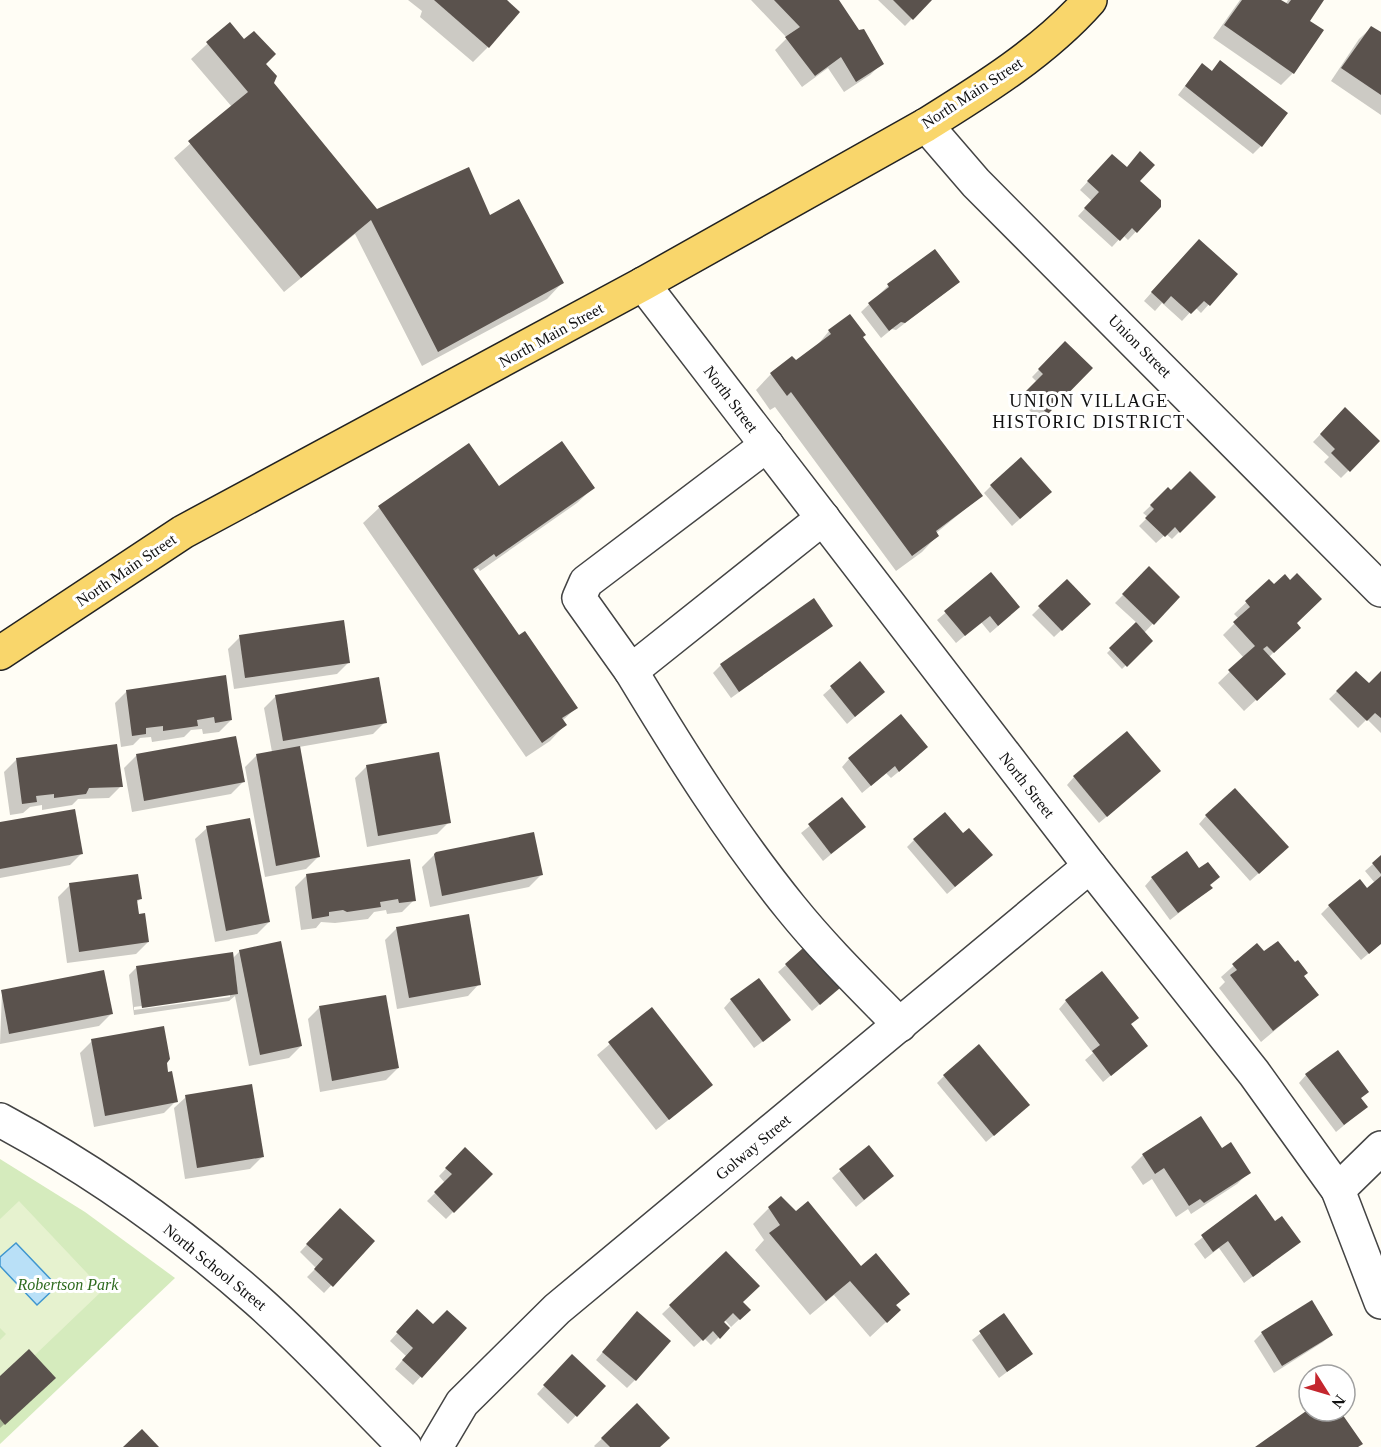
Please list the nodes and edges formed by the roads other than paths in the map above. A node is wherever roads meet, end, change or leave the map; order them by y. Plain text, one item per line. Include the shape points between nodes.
1 (1090, 0) edge
2 (926, 125) junction
3 (644, 284) junction
4 (767, 445) junction
5 (823, 518) junction
6 (1381, 590) edge
7 (0, 654) edge
8 (630, 671) junction
9 (1090, 866) junction
10 (900, 1025) junction
11 (0, 1120) edge
12 (1381, 1148) edge
13 (1338, 1190) junction
14 (1381, 1302) edge
15 (405, 1447) edge
16 (436, 1447) edge

1 - 2 main road, North Main Street via 1032,54
2 - 3 main road, North Main Street
2 - 6 street, Union Street via 976,183
3 - 4 street, North Street
3 - 7 main road, North Main Street via 183,532
4 - 5 street, North Street
4 - 8 street via 586,582 579,598
5 - 8 street
5 - 9 street, North Street
8 - 10 street via 679,752 790,908
9 - 10 street, Golway Street
9 - 13 street, North Street via 1254,1073
10 - 16 street, Golway Street via 557,1309 462,1403
11 - 15 street, North School Street via 118,1191 211,1261 286,1327
12 - 13 street
13 - 14 street, North Street

